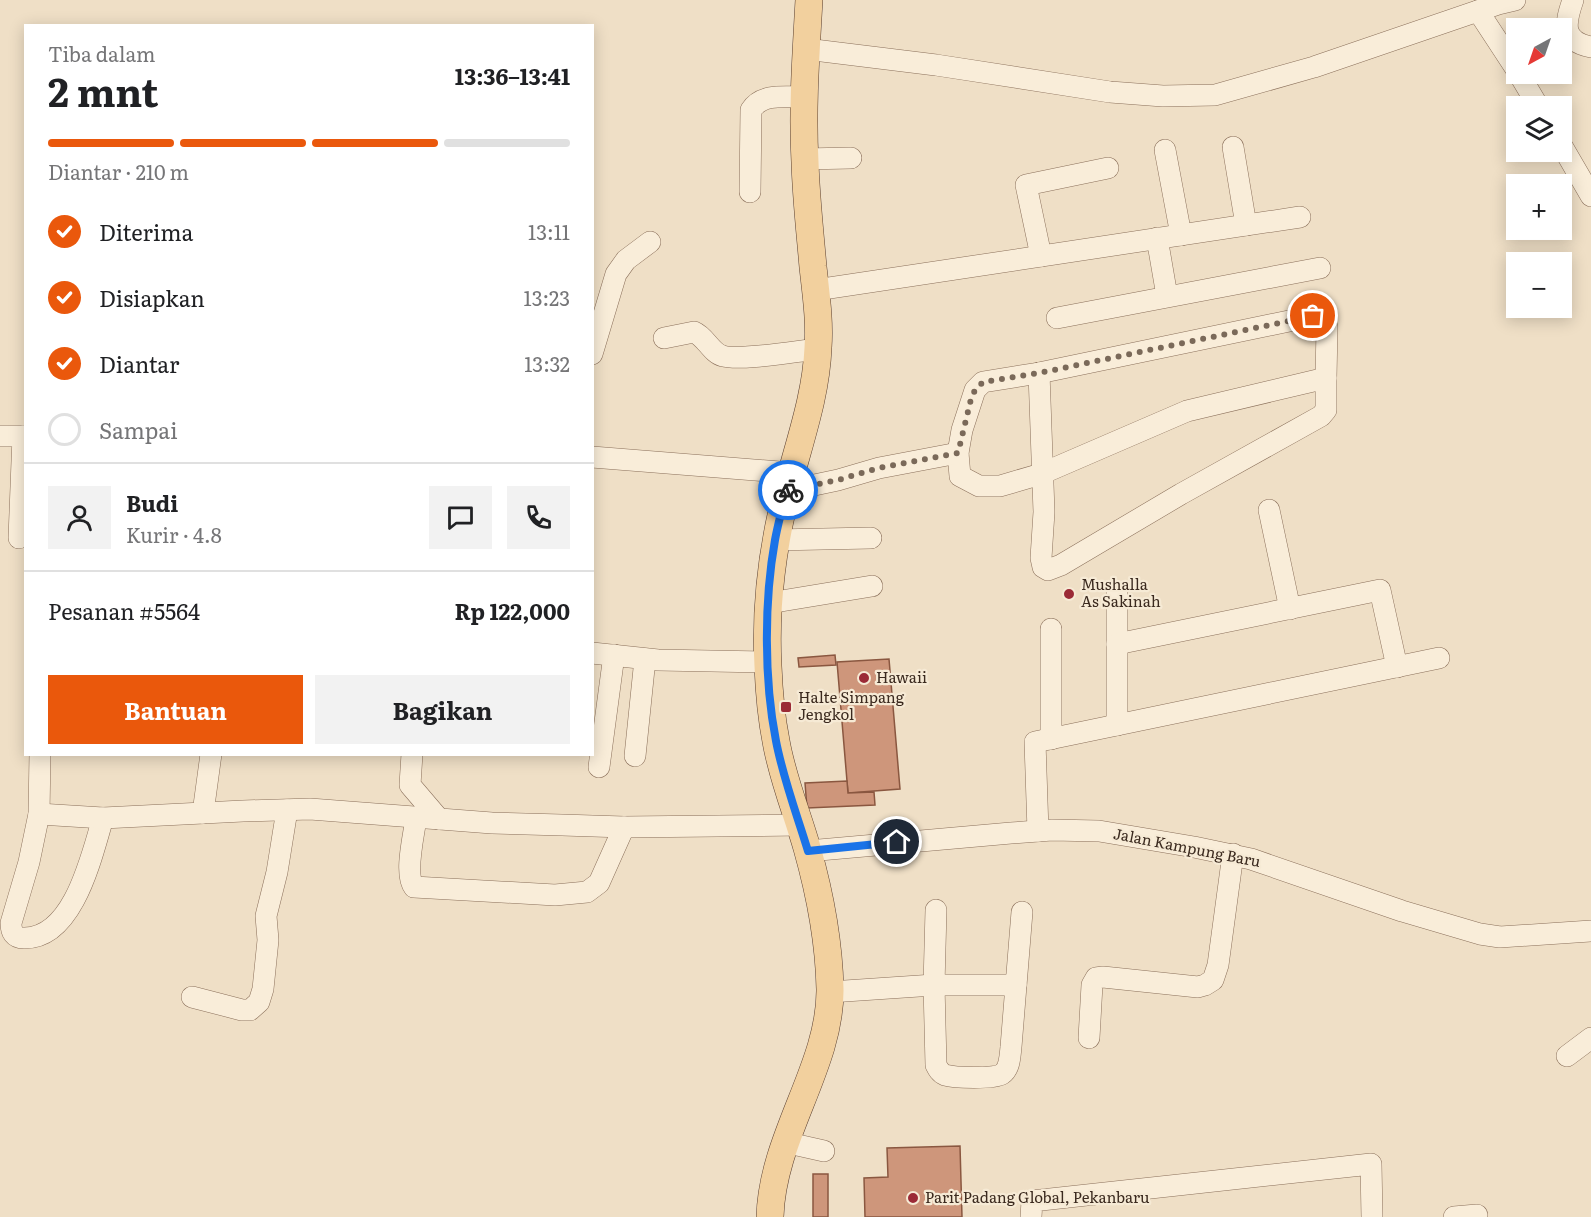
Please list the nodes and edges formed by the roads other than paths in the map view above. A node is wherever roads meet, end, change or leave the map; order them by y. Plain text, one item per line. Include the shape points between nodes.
1 (809, 0) edge
2 (1573, 0) edge
3 (1503, 1) edge
4 (1478, 11) junction
5 (1591, 47) edge
6 (806, 49) junction
7 (1506, 54) edge
8 (803, 97) junction
9 (1233, 147) dead end
10 (1165, 150) dead end
11 (851, 158) dead end
12 (804, 159) junction
13 (1571, 162) edge
14 (1108, 168) dead end
15 (750, 192) dead end
16 (1591, 196) edge
17 (1300, 217) dead end
18 (1246, 225) junction
19 (1181, 235) junction
20 (1157, 238) junction
21 (650, 242) dead end
22 (1041, 256) junction
23 (1320, 268) dead end
24 (816, 290) junction
25 (1167, 296) junction
26 (1058, 318) dead end
27 (664, 338) dead end
28 (594, 347) edge
29 (818, 349) junction
30 (1039, 373) junction
31 (1326, 378) junction
32 (11, 433) edge
33 (958, 453) junction
34 (594, 457) edge
35 (1041, 474) junction
36 (789, 482) junction
37 (1269, 510) dead end
38 (19, 538) dead end
39 (871, 538) dead end
40 (775, 540) junction
41 (872, 586) dead end
42 (1117, 593) dead end
43 (769, 603) junction
44 (1290, 609) junction
45 (1051, 629) dead end
46 (1117, 644) junction
47 (594, 653) edge
48 (614, 655) junction
49 (1438, 658) dead end
50 (645, 659) junction
51 (768, 662) junction
52 (1397, 667) junction
53 (1117, 725) junction
54 (1051, 739) junction
55 (40, 756) edge
56 (211, 756) edge
57 (412, 756) edge
58 (635, 756) dead end
59 (599, 767) dead end
60 (411, 785) junction
61 (287, 810) junction
62 (203, 813) junction
63 (39, 814) junction
64 (390, 815) junction
65 (103, 818) junction
66 (416, 818) junction
67 (439, 819) junction
68 (800, 825) junction
69 (624, 827) junction
70 (1038, 831) junction
71 (808, 851) junction
72 (1233, 854) junction
73 (936, 910) dead end
74 (1022, 912) dead end
75 (1591, 931) edge
76 (1016, 985) junction
77 (934, 986) junction
78 (830, 992) junction
79 (192, 997) dead end
80 (1089, 1038) dead end
81 (1591, 1038) edge
82 (1567, 1056) dead end
83 (784, 1142) junction
84 (824, 1151) dead end
85 (770, 1217) edge
86 (1031, 1217) edge
87 (1372, 1217) edge
88 (1454, 1217) edge
89 (1476, 1217) edge

1 - 6 main road
2 - 5 street via 1566,27 1580,45
3 - 4 street
4 - 6 street via 1314,68 1215,95 1110,92
4 - 7 street
6 - 8 main road
8 - 12 main road
8 - 15 street via 769,98 751,110
9 - 18 street
10 - 19 street
11 - 12 street
12 - 24 main road
13 - 16 street
14 - 22 street via 1026,185
17 - 18 street
18 - 19 street
19 - 20 street
20 - 22 street
20 - 25 street
21 - 28 street via 626,260 616,274
22 - 24 street
23 - 25 street
24 - 29 main road
25 - 26 street
27 - 29 street via 694,332 723,356
29 - 36 main road via 810,404
30 - 31 street via 1313,316 1323,320 1327,327
30 - 33 street via 980,384 971,399
30 - 35 street
31 - 35 street via 1187,411
31 - 35 street via 1326,410 1321,416 1048,570 1041,558
32 - 38 street
33 - 35 street via 960,476 978,486 1000,486
33 - 36 street via 838,480
34 - 36 street
36 - 40 main road
37 - 44 street
39 - 40 street
40 - 43 main road
41 - 43 street
42 - 46 street
43 - 51 main road
44 - 46 street
44 - 52 street via 1380,590
45 - 54 street
46 - 53 street
47 - 48 street
48 - 50 street
48 - 59 street
49 - 52 street
50 - 51 street
50 - 58 street
51 - 68 main road via 776,743
52 - 53 street
53 - 54 street
54 - 70 street via 1035,742
55 - 63 street
56 - 62 street
57 - 60 street
60 - 64 street
60 - 67 street
61 - 62 street
61 - 64 street
61 - 79 street via 266,916 268,940 259,1002 250,1010 242,1010
62 - 65 street
63 - 65 street
63 - 65 street via 11,923 14,934 22,938 34,937 55,925 70,906
64 - 66 street
66 - 67 street
66 - 69 street via 408,870 414,887 555,895 580,894 596,886
67 - 69 street
68 - 69 street
68 - 71 main road
70 - 71 street, Jalan Kampung Baru
70 - 72 street, Jalan Kampung Baru via 1099,831
71 - 78 main road via 825,931
72 - 75 street, Jalan Kampung Baru via 1480,934 1500,937
72 - 80 street via 1213,980 1198,987 1096,978 1092,985
73 - 77 street
74 - 76 street
76 - 77 street
76 - 77 street via 1007,1067 1004,1073 985,1077 952,1076 938,1069
77 - 78 street
78 - 83 main road via 821,1045
81 - 82 street
83 - 84 street
83 - 85 main road
86 - 87 street via 1032,1201 1371,1164
88 - 89 street

